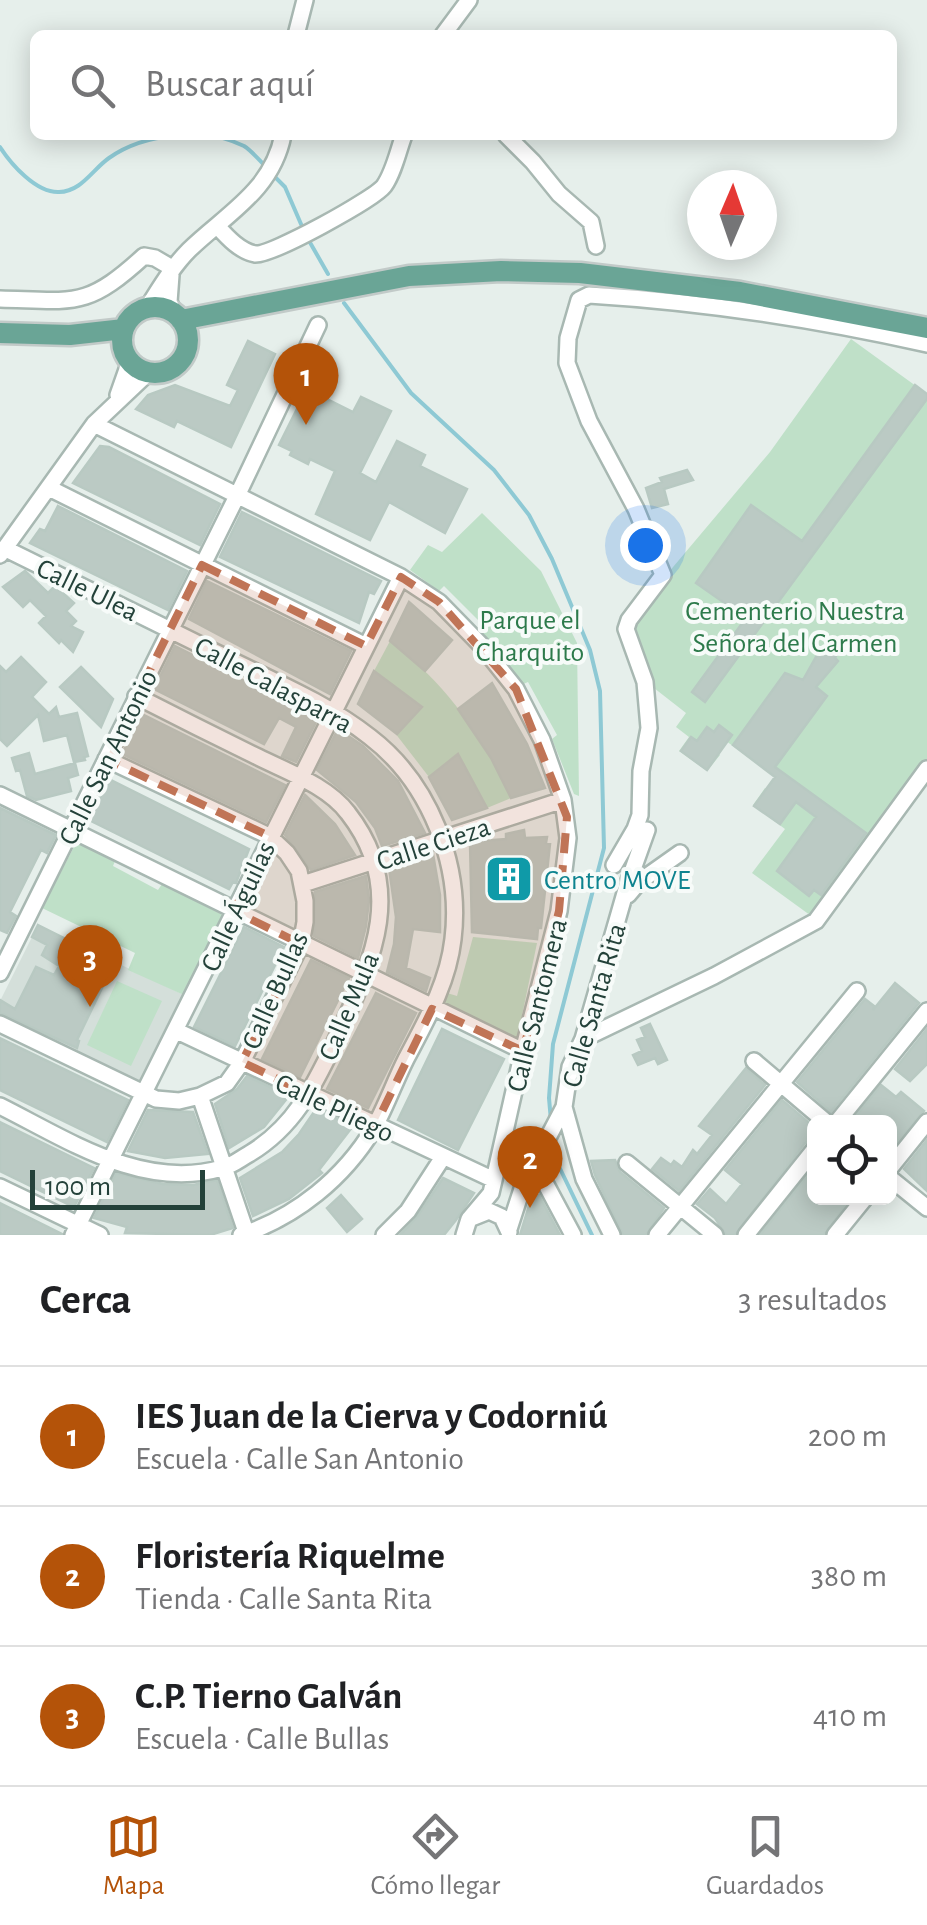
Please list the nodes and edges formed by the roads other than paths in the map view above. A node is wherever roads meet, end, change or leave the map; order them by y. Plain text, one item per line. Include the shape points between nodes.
1 (306, 0) edge
2 (469, 0) edge
3 (297, 30) edge
4 (447, 30) edge
5 (402, 140) edge
6 (511, 140) edge
7 (281, 143) edge
8 (218, 227) junction
9 (596, 246) dead end
10 (172, 268) junction
11 (0, 299) edge
12 (147, 308) junction
13 (181, 324) junction
14 (318, 325) dead end
15 (927, 328) edge
16 (0, 333) edge
17 (927, 344) edge
18 (126, 346) junction
19 (149, 372) junction
20 (113, 405) junction
21 (94, 424) junction
22 (49, 488) junction
23 (238, 496) junction
24 (3, 552) edge
25 (202, 566) junction
26 (401, 576) junction
27 (170, 630) junction
28 (366, 646) junction
29 (136, 696) junction
30 (335, 712) junction
31 (106, 760) junction
32 (927, 769) edge
33 (301, 779) junction
34 (0, 796) edge
35 (563, 800) junction
36 (71, 830) junction
37 (647, 830) dead end
38 (269, 836) junction
39 (442, 838) junction
40 (680, 852) dead end
41 (374, 862) junction
42 (614, 865) dead end
43 (302, 884) junction
44 (622, 902) junction
45 (234, 910) junction
46 (301, 944) junction
47 (6, 945) edge
48 (0, 973) edge
49 (366, 977) junction
50 (857, 991) dead end
51 (432, 1009) junction
52 (927, 1011) edge
53 (0, 1024) edge
54 (177, 1031) junction
55 (583, 1039) junction
56 (523, 1051) junction
57 (754, 1061) dead end
58 (242, 1062) junction
59 (781, 1084) junction
60 (310, 1095) junction
61 (143, 1096) junction
62 (200, 1096) junction
63 (0, 1106) edge
64 (564, 1107) junction
65 (818, 1115) edge
66 (843, 1115) edge
67 (927, 1122) edge
68 (375, 1126) junction
69 (442, 1157) junction
70 (499, 1159) junction
71 (807, 1159) edge
72 (897, 1159) edge
73 (110, 1160) junction
74 (532, 1162) junction
75 (627, 1163) dead end
76 (224, 1168) junction
77 (897, 1184) edge
78 (0, 1187) edge
79 (492, 1187) junction
80 (860, 1205) edge
81 (681, 1206) junction
82 (927, 1208) edge
83 (496, 1213) junction
84 (465, 1229) edge
85 (75, 1230) edge
86 (509, 1232) edge
87 (245, 1234) edge
88 (100, 1235) edge
89 (384, 1235) edge
90 (574, 1235) edge
91 (612, 1235) edge
92 (657, 1235) edge
93 (715, 1235) edge
94 (746, 1235) edge
95 (835, 1235) edge

1 - 3 street
2 - 4 street
5 - 8 street via 374,196 277,250 244,250
6 - 9 street via 592,222
7 - 8 street via 262,183
8 - 10 street
10 - 11 street via 144,256 107,288 80,300
10 - 12 street
10 - 13 street via 168,302
12 - 13 main road via 166,309
12 - 18 main road via 137,312
13 - 15 main road via 409,276 501,271 580,272 740,292
13 - 19 main road via 187,347 178,364
14 - 23 street, Calle San Antonio
16 - 18 main road
17 - 42 street via 694,304 589,295 579,300 567,363 663,575 626,629 644,682 649,728 640,815
18 - 19 main road
18 - 20 street via 126,381
19 - 20 street
20 - 21 street
21 - 22 street
21 - 23 street, Calle Santomera
22 - 24 street
22 - 25 street
23 - 25 street, Calle San Antonio
23 - 26 street, Calle Santomera
24 - 27 street, Calle Ulea
25 - 27 street, Calle San Antonio
25 - 28 street
26 - 28 street, Calle Águilas
26 - 35 street, Calle Santomera via 439,602 516,689
27 - 29 street, Calle San Antonio
27 - 30 street, Calle Calasparra
28 - 30 street, Calle Águilas
29 - 31 street, Calle San Antonio
29 - 33 street, Calle Mula
30 - 33 street, Calle Águilas
30 - 39 street, Calle Calasparra via 396,759
31 - 36 street, Calle San Antonio
31 - 38 street
32 - 55 street via 816,921
33 - 38 street, Calle Águilas
33 - 41 street, Calle Mula via 346,810
34 - 36 street
35 - 39 street, Calle Cieza
35 - 56 street, Calle Santomera via 568,838 559,911
36 - 45 street
36 - 47 street, Calle San Antonio
37 - 44 street, Calle Santa Rita
38 - 43 street via 287,852
38 - 45 street, Calle Águilas
39 - 41 street, Calle Cieza
39 - 51 street, Calle Calasparra via 453,940
40 - 44 street
41 - 43 street, Calle Cieza
41 - 49 street, Calle Mula via 379,910
43 - 46 street, Calle Bullas
44 - 55 street, Calle Santa Rita
45 - 46 street
45 - 54 street, Calle Águilas
46 - 49 street
46 - 58 street, Calle Bullas
47 - 48 street, Calle San Antonio
49 - 51 street
49 - 60 street, Calle Mula
50 - 59 street
51 - 56 street
51 - 68 street, Calle Calasparra
52 - 66 street
53 - 61 street
54 - 58 street, Calle Pliego
54 - 61 street, Calle Águilas
55 - 64 street, Calle Santa Rita
56 - 70 street, Calle Santomera
57 - 59 street
58 - 60 street, Calle Pliego
58 - 62 street, Calle Bullas via 227,1083
59 - 65 street
59 - 81 street
60 - 68 street, Calle Pliego
60 - 76 street, Calle Mula via 269,1142
61 - 62 street
61 - 73 street, Calle Águilas
62 - 76 street
63 - 73 street, Calle Mula
64 - 74 street, Calle Santa Rita
64 - 91 street via 584,1178
67 - 72 street
68 - 69 street, Calle Pliego
68 - 87 street, Calle Calasparra via 332,1181 295,1211
69 - 79 street, Calle Pliego
69 - 89 street
70 - 74 street
70 - 79 street, Calle Santomera
71 - 94 street
73 - 76 street, Calle Mula via 172,1173
73 - 85 street, Calle Águilas
74 - 86 street, Calle Santa Rita
74 - 90 street
75 - 81 street
76 - 87 street
77 - 82 street
78 - 85 street
79 - 83 street, Calle Santomera
79 - 84 street, Calle Santomera
80 - 95 street
81 - 92 street
81 - 93 street
83 - 84 street via 481,1212
83 - 86 street
85 - 88 street

